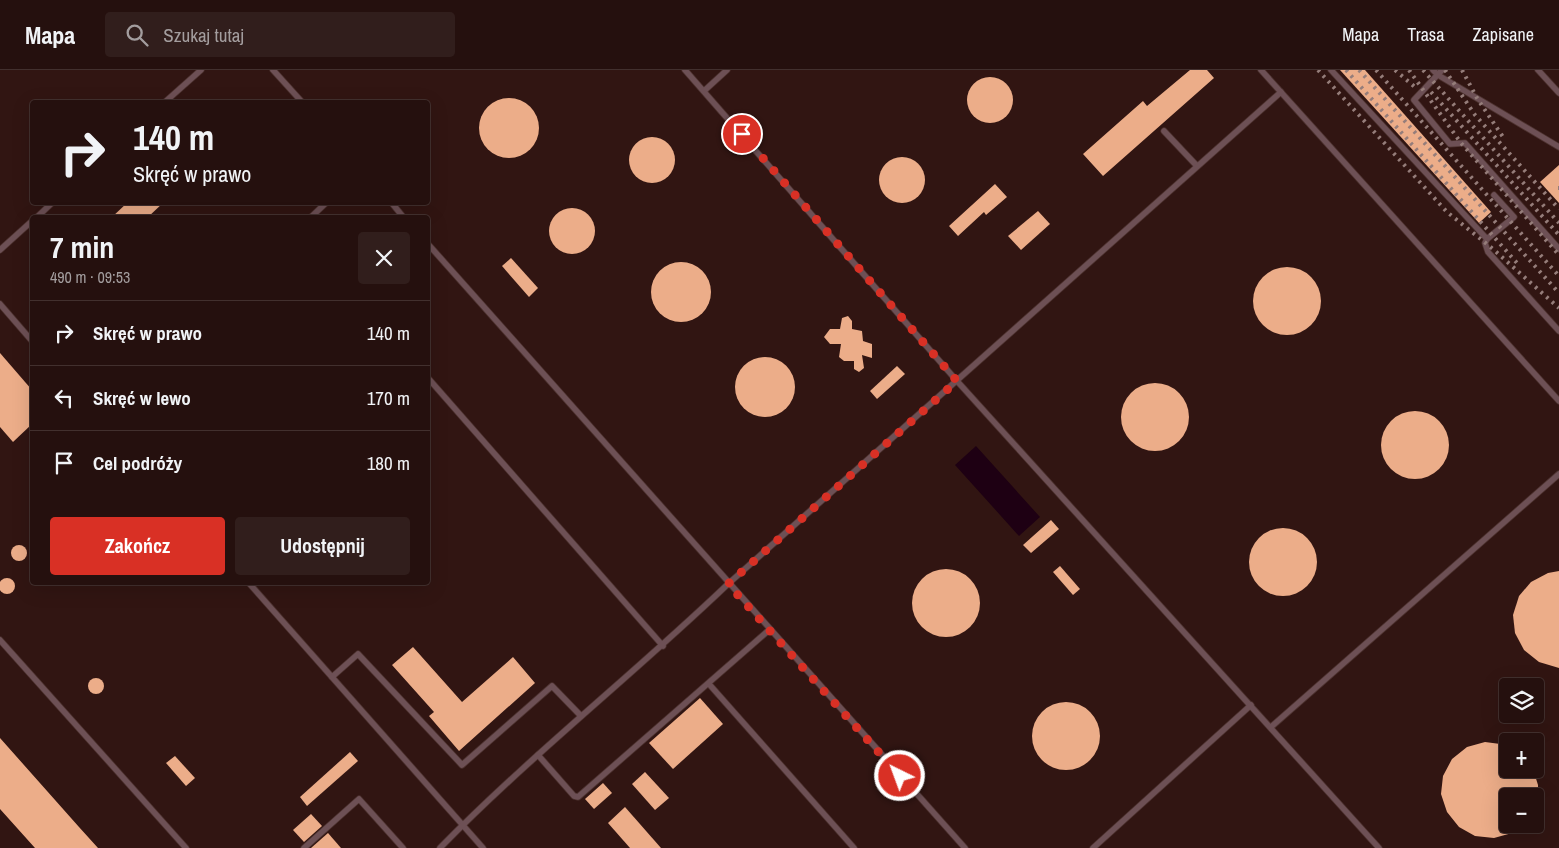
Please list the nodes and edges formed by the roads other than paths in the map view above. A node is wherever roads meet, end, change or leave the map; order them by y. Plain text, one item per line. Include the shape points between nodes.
1 (201, 70) edge
2 (273, 70) edge
3 (685, 70) edge
4 (727, 70) edge
5 (1261, 70) edge
6 (1331, 70) edge
7 (1433, 70) edge
8 (1538, 70) edge
9 (1440, 73) edge
10 (704, 91) junction
11 (1281, 92) junction
12 (1559, 93) edge
13 (167, 100) edge
14 (300, 100) edge
15 (1164, 131) dead end
16 (1559, 146) edge
17 (1197, 166) junction
18 (1494, 195) dead end
19 (50, 205) edge
20 (324, 205) edge
21 (393, 205) edge
22 (39, 215) edge
23 (313, 215) edge
24 (402, 215) edge
25 (30, 223) edge
26 (1487, 239) junction
27 (430, 246) edge
28 (1559, 248) edge
29 (0, 250) edge
30 (0, 304) edge
31 (1559, 331) edge
32 (30, 339) edge
33 (430, 380) edge
34 (957, 381) junction
35 (1559, 401) edge
36 (1559, 474) edge
37 (728, 584) junction
38 (251, 585) edge
39 (770, 630) junction
40 (0, 640) edge
41 (663, 646) junction
42 (332, 677) junction
43 (709, 684) junction
44 (1252, 705) junction
45 (581, 716) junction
46 (1271, 727) junction
47 (538, 755) junction
48 (462, 825) junction
49 (186, 848) edge
50 (304, 848) edge
51 (403, 848) edge
52 (440, 848) edge
53 (483, 848) edge
54 (854, 848) edge
55 (965, 848) edge
56 (1093, 848) edge
57 (1379, 848) edge

1 - 13 lane
2 - 14 lane
3 - 10 lane
4 - 10 lane
5 - 11 lane
6 - 26 lane
7 - 9 lane
8 - 12 lane
9 - 16 lane
9 - 28 lane via 1414,100 1450,144 1464,143
10 - 34 lane
11 - 17 lane
11 - 35 lane
15 - 17 lane
17 - 34 lane
18 - 26 lane via 1514,217
19 - 22 lane
20 - 23 lane
21 - 24 lane
25 - 29 lane
26 - 31 lane via 1488,252
27 - 37 lane
30 - 32 lane
33 - 41 lane
34 - 37 lane
34 - 44 lane
36 - 46 lane
37 - 39 lane
37 - 41 lane
38 - 42 lane
39 - 43 lane
39 - 55 lane
40 - 49 lane
41 - 45 lane
42 - 45 lane via 358,654 462,765 552,686
42 - 48 lane
43 - 47 lane via 578,797
43 - 54 lane
44 - 46 lane
44 - 56 lane
45 - 47 lane
46 - 57 lane
47 - 48 lane
48 - 52 lane
48 - 53 lane
50 - 51 lane via 359,799

